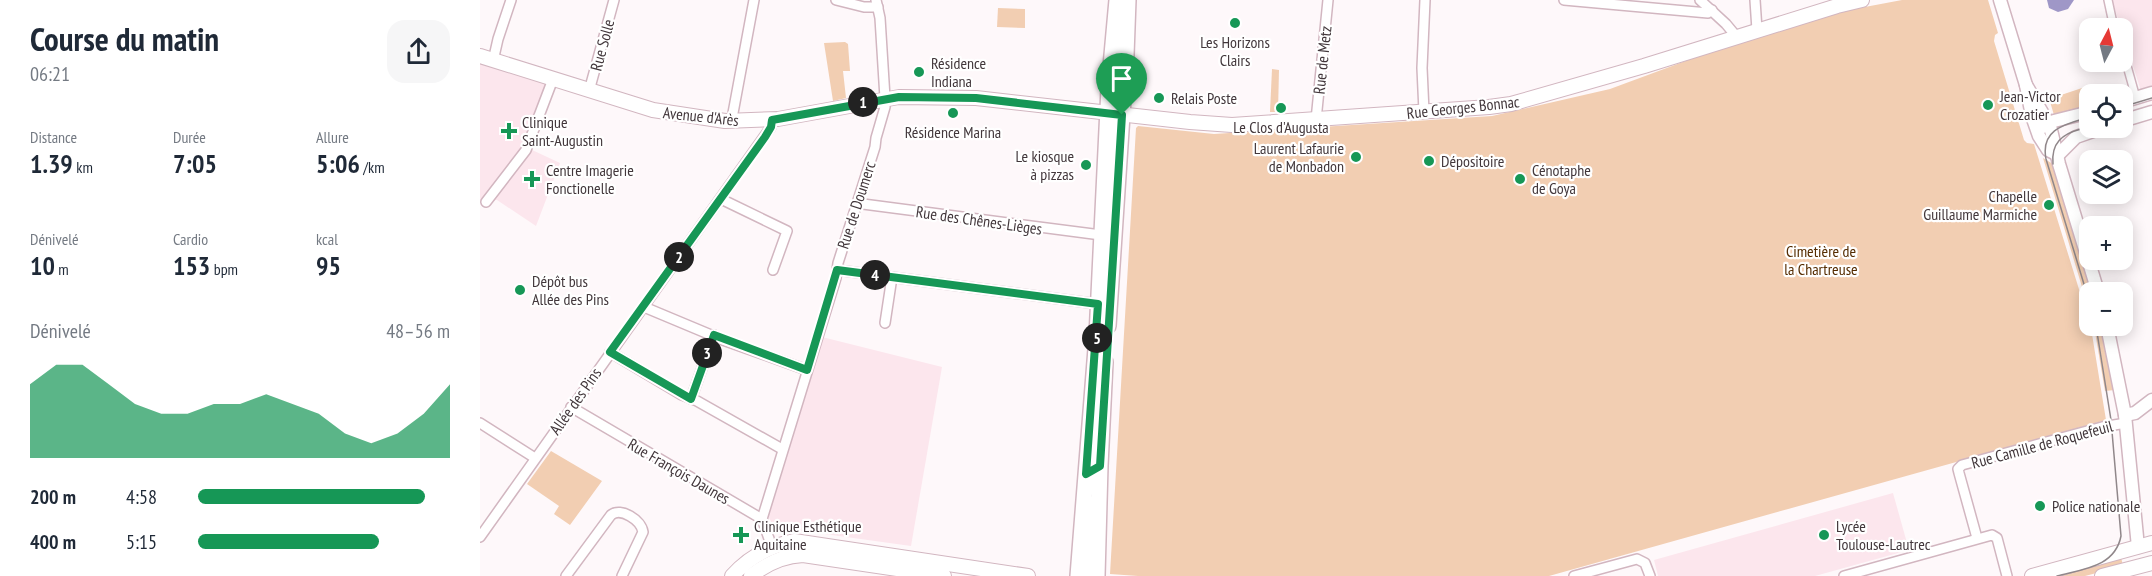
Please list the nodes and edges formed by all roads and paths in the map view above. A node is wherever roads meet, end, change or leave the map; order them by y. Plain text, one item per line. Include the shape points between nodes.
1 (512, 0) edge
2 (614, 0) edge
3 (754, 0) edge
4 (836, 0) edge
5 (1118, 0) edge
6 (1128, 0) edge
7 (1328, 0) edge
8 (1425, 0) edge
9 (1564, 0) edge
10 (1700, 0) edge
11 (1755, 0) edge
12 (1862, 0) edge
13 (2108, 0) edge
14 (1578, 1) edge
15 (877, 3) edge
16 (1836, 3) edge
17 (2001, 3) edge
18 (1712, 10) junction
19 (2112, 18) edge
20 (1757, 30) junction
21 (1736, 36) junction
22 (486, 59) edge
23 (2129, 72) edge
24 (553, 80) junction
25 (2026, 85) junction
26 (590, 91) junction
27 (2152, 93) edge
28 (885, 98) junction
29 (2136, 98) junction
30 (2133, 99) edge
31 (1424, 112) junction
32 (2152, 112) edge
33 (1115, 114) junction
34 (2079, 115) edge
35 (2133, 118) edge
36 (772, 120) junction
37 (1316, 120) junction
38 (733, 122) junction
39 (2049, 123) junction
40 (2039, 136) junction
41 (2079, 136) edge
42 (2058, 155) junction
43 (721, 199) junction
44 (486, 202) dead end
45 (858, 202) junction
46 (1101, 235) junction
47 (773, 270) dead end
48 (837, 270) junction
49 (892, 277) junction
50 (2095, 282) edge
51 (1098, 304) junction
52 (644, 307) junction
53 (885, 323) dead end
54 (714, 335) junction
55 (2109, 336) edge
56 (610, 352) junction
57 (807, 370) junction
58 (691, 399) junction
59 (2152, 399) edge
60 (571, 407) junction
61 (2125, 414) junction
62 (480, 423) edge
63 (782, 449) junction
64 (535, 458) junction
65 (1100, 466) junction
66 (1086, 474) junction
67 (762, 519) junction
68 (484, 522) edge
69 (480, 537) edge
70 (1977, 538) junction
71 (2152, 543) edge
72 (772, 547) junction
73 (2138, 547) junction
74 (2152, 563) edge
75 (2136, 571) edge
76 (1870, 573) edge
77 (912, 574) edge
78 (566, 576) edge
79 (622, 576) edge
80 (732, 576) edge
81 (752, 576) edge
82 (944, 576) edge
83 (1028, 576) edge
84 (1078, 576) edge
85 (1089, 576) edge
86 (1097, 576) edge
87 (1574, 576) edge
88 (1650, 576) edge
89 (1845, 576) edge
90 (2007, 576) edge
91 (2032, 576) edge
92 (2102, 576) edge

1 - 22 street
2 - 26 street, Rue Solle
3 - 38 street
4 - 15 street via 864,7
5 - 33 main road
6 - 33 main road
7 - 37 street, Rue de Metz
8 - 31 street
9 - 14 street
10 - 18 street
11 - 20 street
12 - 16 main road, Rue Georges Bonnac
13 - 19 street
14 - 18 street via 1708,13
15 - 28 street, Rue de Doumerc
16 - 20 main road, Rue Georges Bonnac
17 - 25 street
18 - 21 street
20 - 21 main road, Rue Georges Bonnac
21 - 31 main road, Rue Georges Bonnac via 1527,100
22 - 24 main road, Avenue d'Arès
23 - 29 street
24 - 26 main road, Avenue d'Arès
24 - 44 street via 526,150
25 - 39 street
25 - 40 street
26 - 38 main road, Avenue d'Arès via 653,110
27 - 29 street
28 - 33 main road, Avenue d'Arès via 976,98
28 - 36 main road, Avenue d'Arès
28 - 45 street, Rue de Doumerc
29 - 30 street
31 - 37 main road, Rue Georges Bonnac
32 - 35 street
33 - 37 main road, Rue Georges Bonnac via 1221,125
33 - 46 main road
33 - 65 main road
34 - 39 street
36 - 38 main road, Avenue d'Arès
36 - 43 street, Allée des Pins
39 - 40 street
39 - 42 street
40 - 42 street via 2048,150
41 - 42 street
42 - 50 street
43 - 47 street via 787,231
43 - 52 street, Allée des Pins
45 - 46 street, Rue des Chênes-Lièges
45 - 48 street, Rue de Doumerc
46 - 51 main road
48 - 49 street
48 - 57 street, Rue de Doumerc
49 - 51 street
49 - 53 street
51 - 66 main road
52 - 54 street
52 - 56 street, Allée des Pins
54 - 57 street
54 - 58 street
55 - 61 street
56 - 58 street
56 - 60 street, Allée des Pins
57 - 63 street, Rue de Doumerc
58 - 63 street
59 - 61 street
60 - 64 street, Allée des Pins
60 - 67 street, Rue François Daunes
61 - 70 street, Rue Camille de Roquefeuil via 2112,425 1962,465 1958,469
61 - 73 street
62 - 64 street
63 - 67 street, Rue de Doumerc
64 - 68 street, Allée des Pins
65 - 66 street
65 - 86 main road
66 - 84 main road
66 - 85 main road
67 - 72 street
68 - 69 street, Allée des Pins
70 - 76 street
70 - 90 street via 1995,536
71 - 73 main road
72 - 80 main road
72 - 83 main road via 804,542
73 - 91 main road
74 - 75 main road
75 - 92 main road
76 - 89 street
77 - 81 main road via 803,555 784,557
77 - 82 main road
78 - 79 street via 615,512 640,523 643,531
87 - 88 street via 1633,559 1642,560

